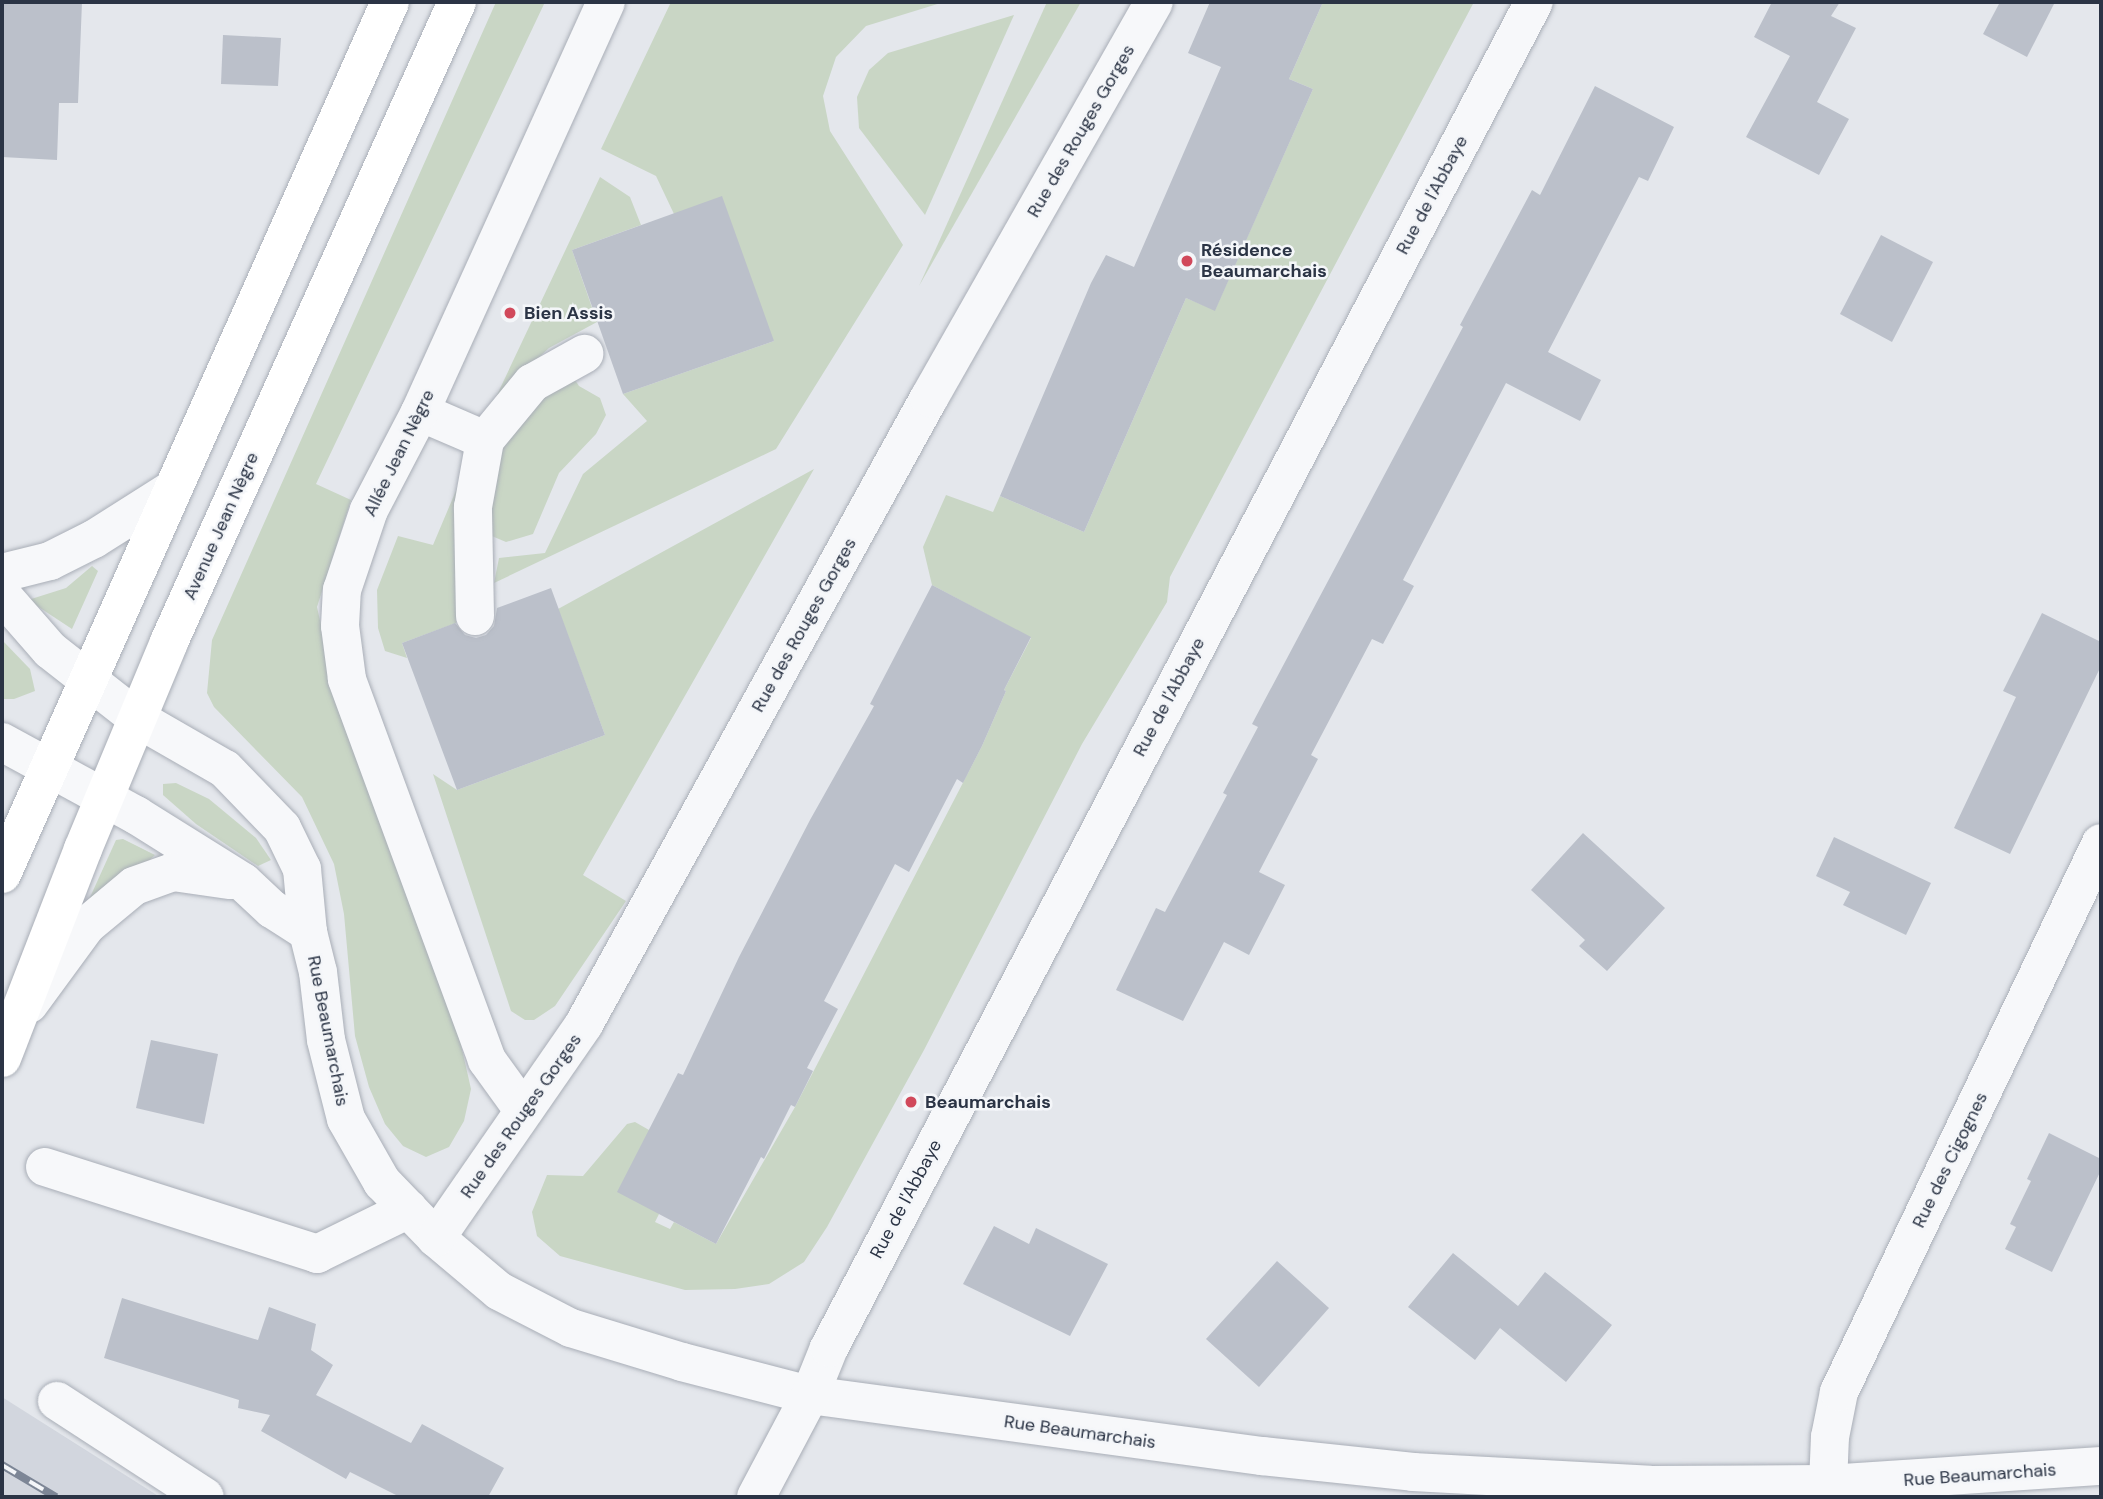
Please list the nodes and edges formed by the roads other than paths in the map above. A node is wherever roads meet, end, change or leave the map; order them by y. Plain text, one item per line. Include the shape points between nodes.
1 (390, 2) edge
2 (457, 2) edge
3 (606, 2) edge
4 (1154, 2) edge
5 (1534, 2) edge
6 (584, 354) dead end
7 (420, 412) junction
8 (485, 440) junction
9 (170, 491) junction
10 (2, 573) edge
11 (2, 595) edge
12 (475, 616) dead end
13 (87, 679) junction
14 (138, 719) junction
15 (2, 742) edge
16 (49, 770) junction
17 (104, 799) junction
18 (2101, 843) edge
19 (2, 874) edge
20 (243, 882) junction
21 (308, 932) junction
22 (7, 1043) edge
23 (523, 1110) junction
24 (44, 1167) dead end
25 (409, 1209) junction
26 (436, 1238) junction
27 (810, 1395) junction
28 (57, 1401) dead end
29 (2101, 1466) edge
30 (1413, 1484) edge
31 (1828, 1484) junction
32 (1642, 1491) edge
33 (205, 1497) edge
34 (756, 1497) edge

1 - 9 main road
2 - 14 main road, Avenue Jean Nègre
3 - 7 street, Allée Jean Nègre
4 - 23 street, Rue des Rouges Gorges via 584,1024
5 - 27 street, Rue de l'Abbaye via 829,1348
6 - 8 street via 532,383
7 - 8 street
7 - 23 street, Allée Jean Nègre via 369,510 342,590 340,626 347,679 487,1060
8 - 12 street via 473,508
9 - 10 street via 50,561
9 - 13 main road
11 - 13 street, Rue Beaumarchais via 50,650
13 - 14 street, Rue Beaumarchais
13 - 16 main road
14 - 17 main road, Avenue Jean Nègre
14 - 21 street, Rue Beaumarchais via 225,769 282,828 302,869
15 - 16 street, Rue Beaumarchais
16 - 17 street, Rue Beaumarchais
16 - 19 main road
17 - 20 street, Rue Beaumarchais
17 - 22 main road, Avenue Jean Nègre
18 - 31 street, Rue des Cigognes via 1839,1392 1829,1437
20 - 21 street, Rue Beaumarchais via 272,909
20 - 22 street via 173,872 134,886 86,926
21 - 25 street, Rue Beaumarchais via 326,1040 346,1119 382,1182
23 - 26 street, Rue des Rouges Gorges
24 - 25 street via 317,1254
25 - 26 street, Rue Beaumarchais
26 - 27 street, Rue Beaumarchais via 499,1290 571,1328
27 - 30 street, Rue Beaumarchais via 1262,1456
27 - 34 street, Rue de l'Abbaye
28 - 33 street
29 - 31 street, Rue Beaumarchais
30 - 32 street, Rue Beaumarchais
31 - 32 street, Rue Beaumarchais

